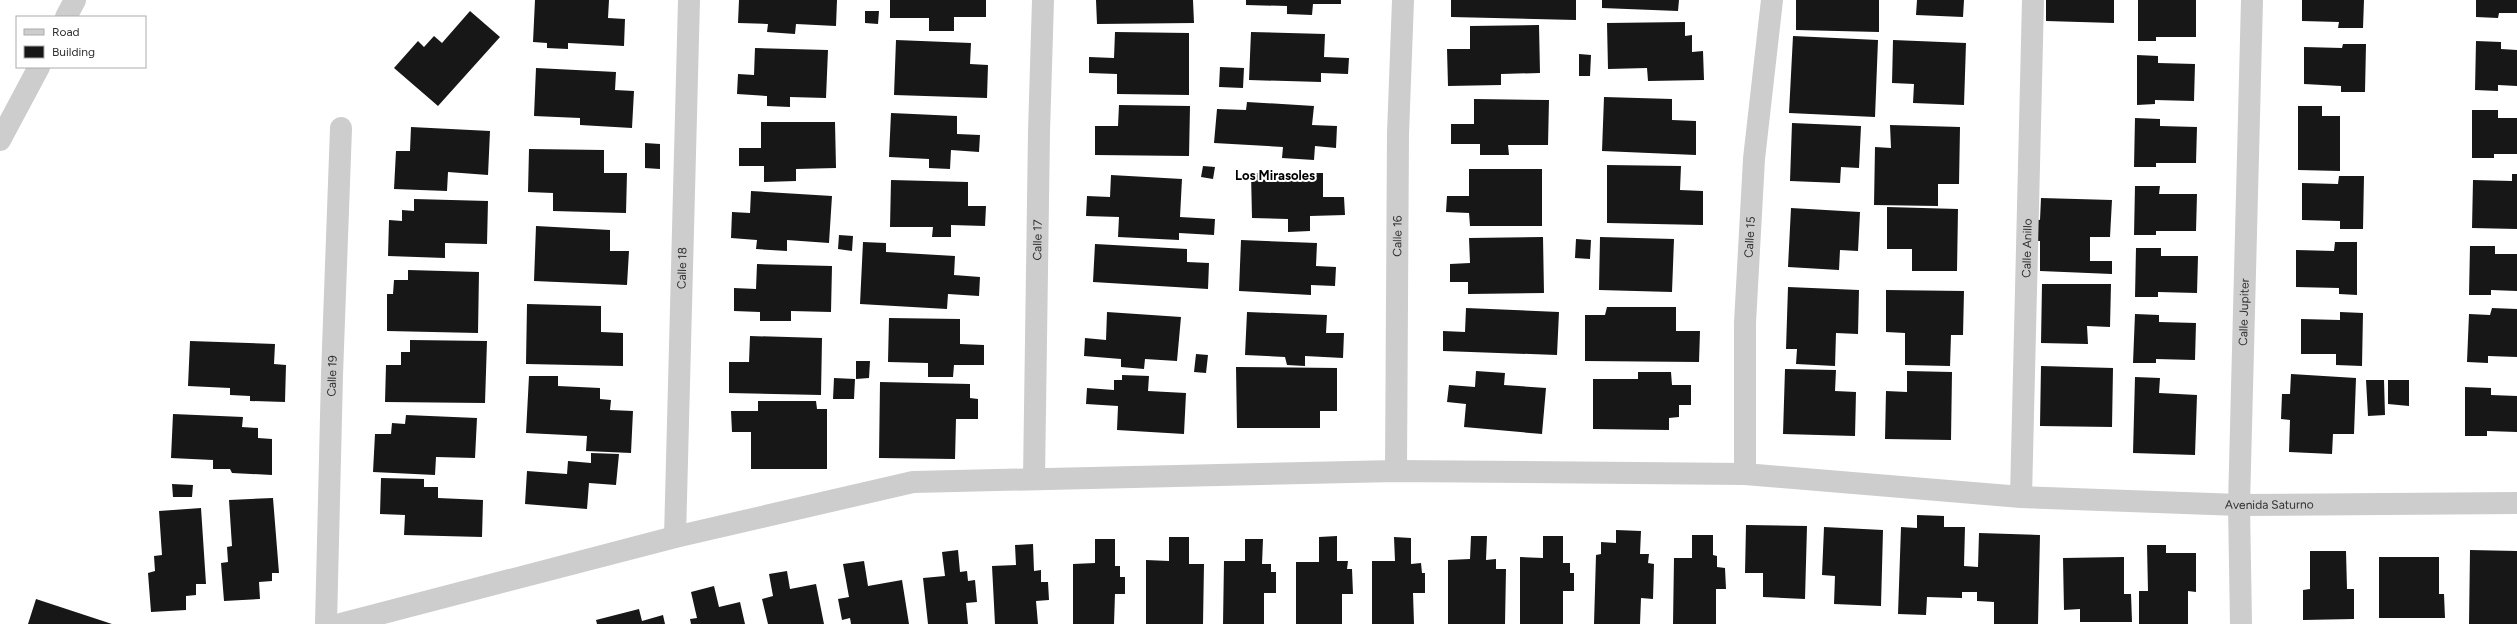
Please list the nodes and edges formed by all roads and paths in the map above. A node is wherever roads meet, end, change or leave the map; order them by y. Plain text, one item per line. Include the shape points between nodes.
1 (74, 0) edge
2 (689, 0) edge
3 (1043, 0) edge
4 (1404, 0) edge
5 (1772, 0) edge
6 (2033, 0) edge
7 (2252, 0) edge
8 (66, 16) edge
9 (38, 68) edge
10 (341, 128) dead end
11 (1, 137) edge
12 (1396, 471) junction
13 (1745, 474) junction
14 (1034, 479) junction
15 (2021, 497) junction
16 (2517, 503) edge
17 (2239, 505) junction
18 (675, 537) junction
19 (326, 624) edge
20 (341, 624) edge
21 (2241, 624) edge

1 - 8 street
2 - 18 street, Calle 18
3 - 14 street, Calle 17
4 - 12 street, Calle 16 via 1398,134
5 - 13 street, Calle 15 via 1754,159 1745,323
6 - 15 street, Calle Anillo
7 - 17 street, Calle Jupiter
9 - 11 street
10 - 19 street, Calle 19
12 - 13 street, Avenida Saturno
12 - 14 street, Avenida Saturno
13 - 15 street, Avenida Saturno
14 - 18 street, Avenida Saturno via 913,482
15 - 17 street, Avenida Saturno
16 - 17 street, Avenida Saturno
17 - 21 street, Calle Jupiter
18 - 20 street, Avenida Saturno

